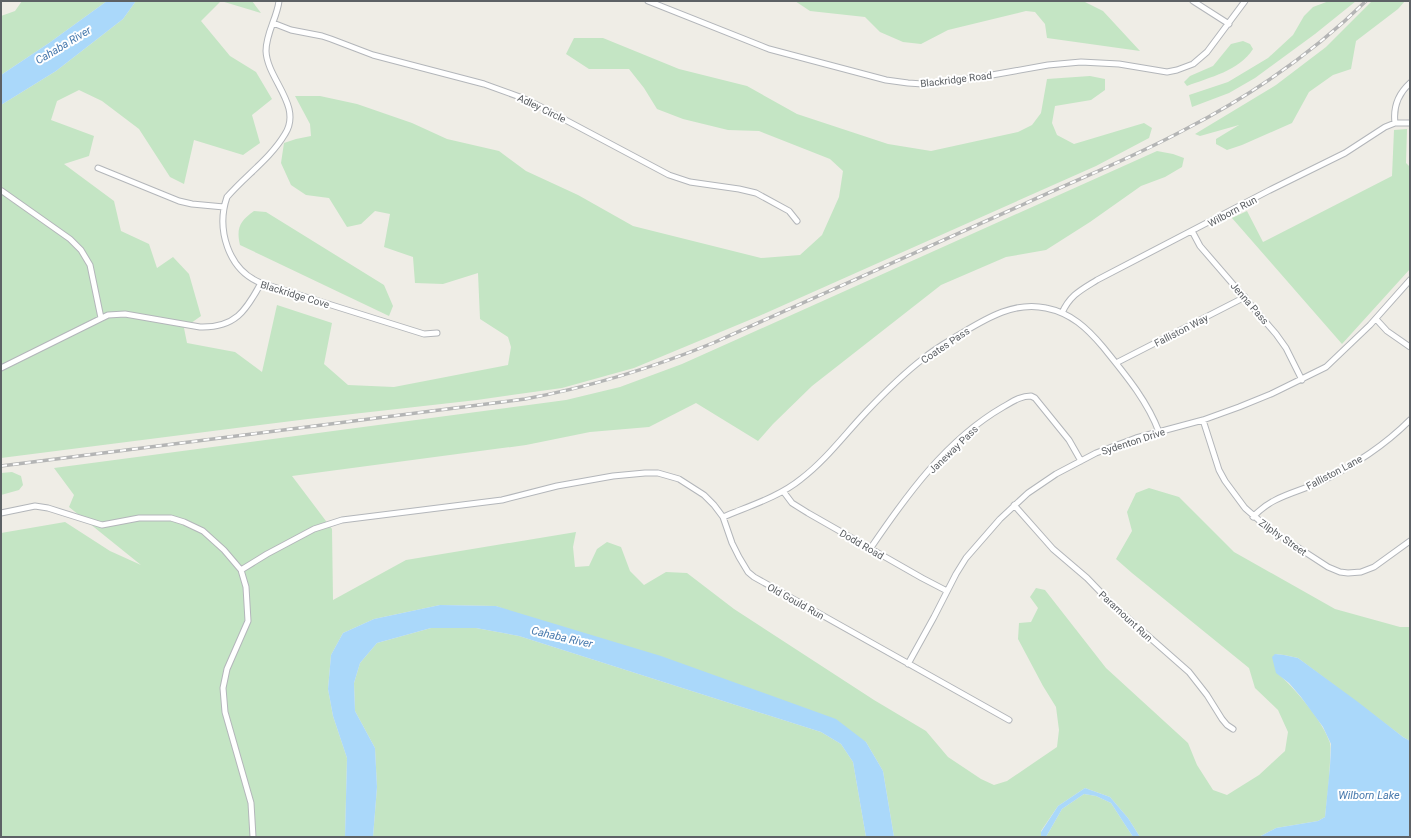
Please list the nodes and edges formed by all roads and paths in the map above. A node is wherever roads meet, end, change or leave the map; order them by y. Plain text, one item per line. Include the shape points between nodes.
1 (279, 1) edge
2 (648, 1) edge
3 (1194, 1) edge
4 (1245, 1) edge
5 (273, 23) junction
6 (1229, 24) junction
7 (1410, 83) edge
8 (1395, 123) junction
9 (1410, 123) edge
10 (98, 168) dead end
11 (2, 191) dead end
12 (224, 207) junction
13 (797, 221) dead end
14 (1192, 231) junction
15 (1410, 280) edge
16 (260, 283) junction
17 (1245, 297) junction
18 (1062, 313) junction
19 (102, 318) junction
20 (1376, 319) junction
21 (437, 333) dead end
22 (1410, 347) edge
23 (1116, 363) junction
24 (1, 368) edge
25 (1302, 380) junction
26 (1203, 420) junction
27 (1410, 420) edge
28 (1159, 432) junction
29 (1081, 461) junction
30 (783, 491) junction
31 (1014, 505) junction
32 (1, 513) edge
33 (1253, 517) junction
34 (723, 518) junction
35 (1410, 541) edge
36 (870, 549) junction
37 (241, 570) junction
38 (947, 591) junction
39 (908, 664) junction
40 (1009, 720) dead end
41 (1233, 729) dead end
42 (253, 837) edge

1 - 5 street, Blackridge Cove
2 - 6 street, Blackridge Road via 768,49 886,80 908,83 938,83 1081,62 1119,64 1167,72 1185,67 1201,58
3 - 6 street
4 - 6 street, Blackridge Road
5 - 12 street, Blackridge Cove via 268,35 267,58 287,104 289,125 286,134 270,155 227,197
5 - 13 street, Adley Circle via 291,30 331,38 373,55 484,84 512,94 669,175 690,182 756,193 789,211
7 - 8 street via 1397,99
8 - 9 street, Wilborn Run
8 - 14 street, Wilborn Run via 1376,132 1345,154
10 - 12 street via 179,201
11 - 19 street via 70,239 81,250 90,265
12 - 16 street, Blackridge Cove via 222,222 225,238 235,263 242,272
14 - 17 street, Jenna Pass via 1200,246
14 - 18 street, Wilborn Run via 1084,288 1072,296
15 - 20 street, Sydenton Drive
16 - 19 street via 249,305 239,315 230,322 210,328 125,314
16 - 21 street, Blackridge Cove via 424,334
17 - 23 street, Falliston Way
17 - 25 street, Jenna Pass via 1286,348
18 - 23 street, Coates Pass via 1084,327
18 - 30 street, Coates Pass via 1037,307 1006,311 978,323 938,347 886,392 820,462
19 - 24 street
20 - 22 street via 1387,331
20 - 25 street, Sydenton Drive via 1326,367
23 - 28 street, Coates Pass via 1150,410
25 - 26 street, Sydenton Drive via 1239,408
26 - 28 street, Sydenton Drive
26 - 33 street, Zilphy Street via 1219,470 1244,508
27 - 33 street, Falliston Lane via 1386,442 1350,465 1312,485 1273,500
28 - 29 street, Sydenton Drive
29 - 31 street, Sydenton Drive via 1042,483
29 - 36 street, Janeway Pass via 1035,398 1031,396 1018,399 978,424 947,451 905,499
30 - 34 street, Coates Pass
30 - 36 street, Dodd Road via 792,503
31 - 38 street, Sydenton Drive via 966,558
31 - 41 street, Paramount Run via 1053,549 1189,672 1222,719
32 - 37 street via 35,506 102,525 140,518 171,518 203,531
33 - 35 street, Zilphy Street via 1306,554 1340,572 1355,573 1369,569
34 - 37 street, Old Gould Run via 704,495 679,479 652,473 613,476 557,486 502,500 342,520 314,529
34 - 39 street, Old Gould Run via 739,557 754,578
36 - 38 street, Dodd Road
37 - 42 street via 246,587 248,621 227,669 223,688 225,712 251,803
38 - 39 street, Sydenton Drive
39 - 40 street, Old Gould Run

